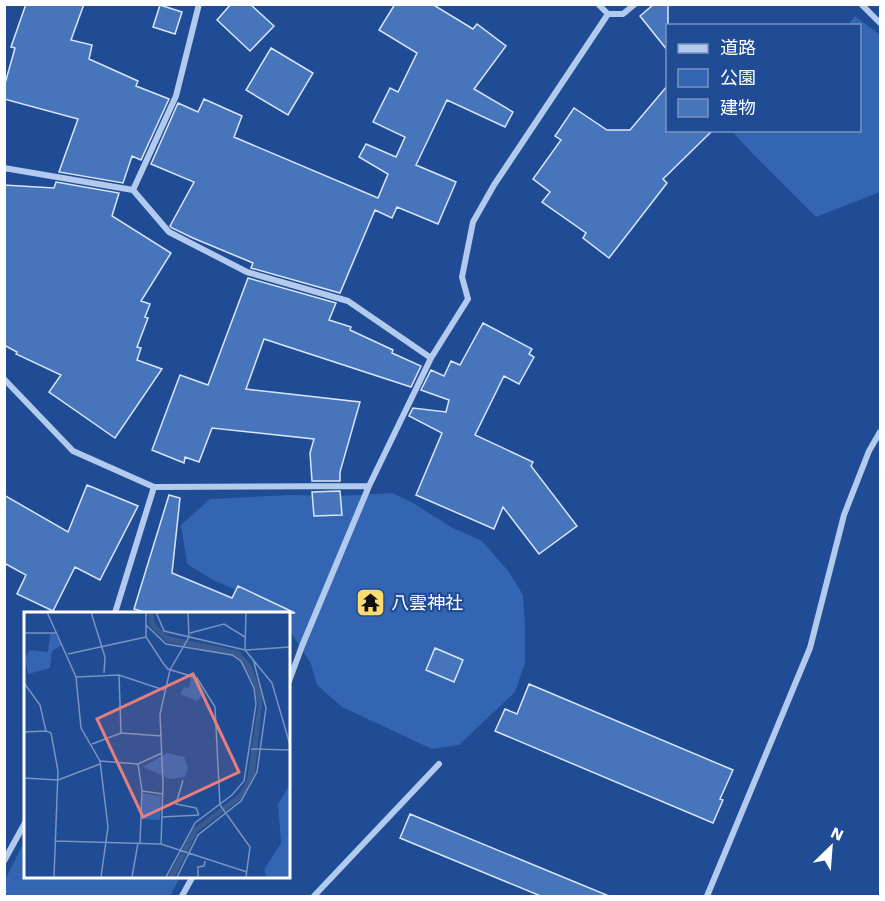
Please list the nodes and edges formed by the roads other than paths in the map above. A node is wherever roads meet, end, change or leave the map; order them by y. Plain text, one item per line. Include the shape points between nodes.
1 (199, 4) edge
2 (598, 4) edge
3 (634, 4) edge
4 (861, 4) edge
5 (608, 14) junction
6 (880, 23) edge
7 (4, 168) edge
8 (133, 190) junction
9 (431, 358) junction
10 (4, 379) edge
11 (880, 432) edge
12 (154, 486) junction
13 (369, 486) junction
14 (115, 612) edge
15 (290, 679) edge
16 (439, 764) dead end
17 (24, 825) edge
18 (4, 861) edge
19 (192, 877) edge
20 (182, 897) edge
21 (314, 897) edge
22 (707, 897) edge

1 - 8 street via 176,96
2 - 5 street
3 - 5 street via 623,14
4 - 6 street
5 - 9 street via 473,222 462,277 468,299
7 - 8 street
8 - 9 street via 169,232 247,272 348,301
9 - 13 street
10 - 12 street via 72,451
11 - 22 street via 844,515 810,648
12 - 13 street
12 - 14 street
13 - 15 street
16 - 21 street
17 - 18 street
19 - 20 street

